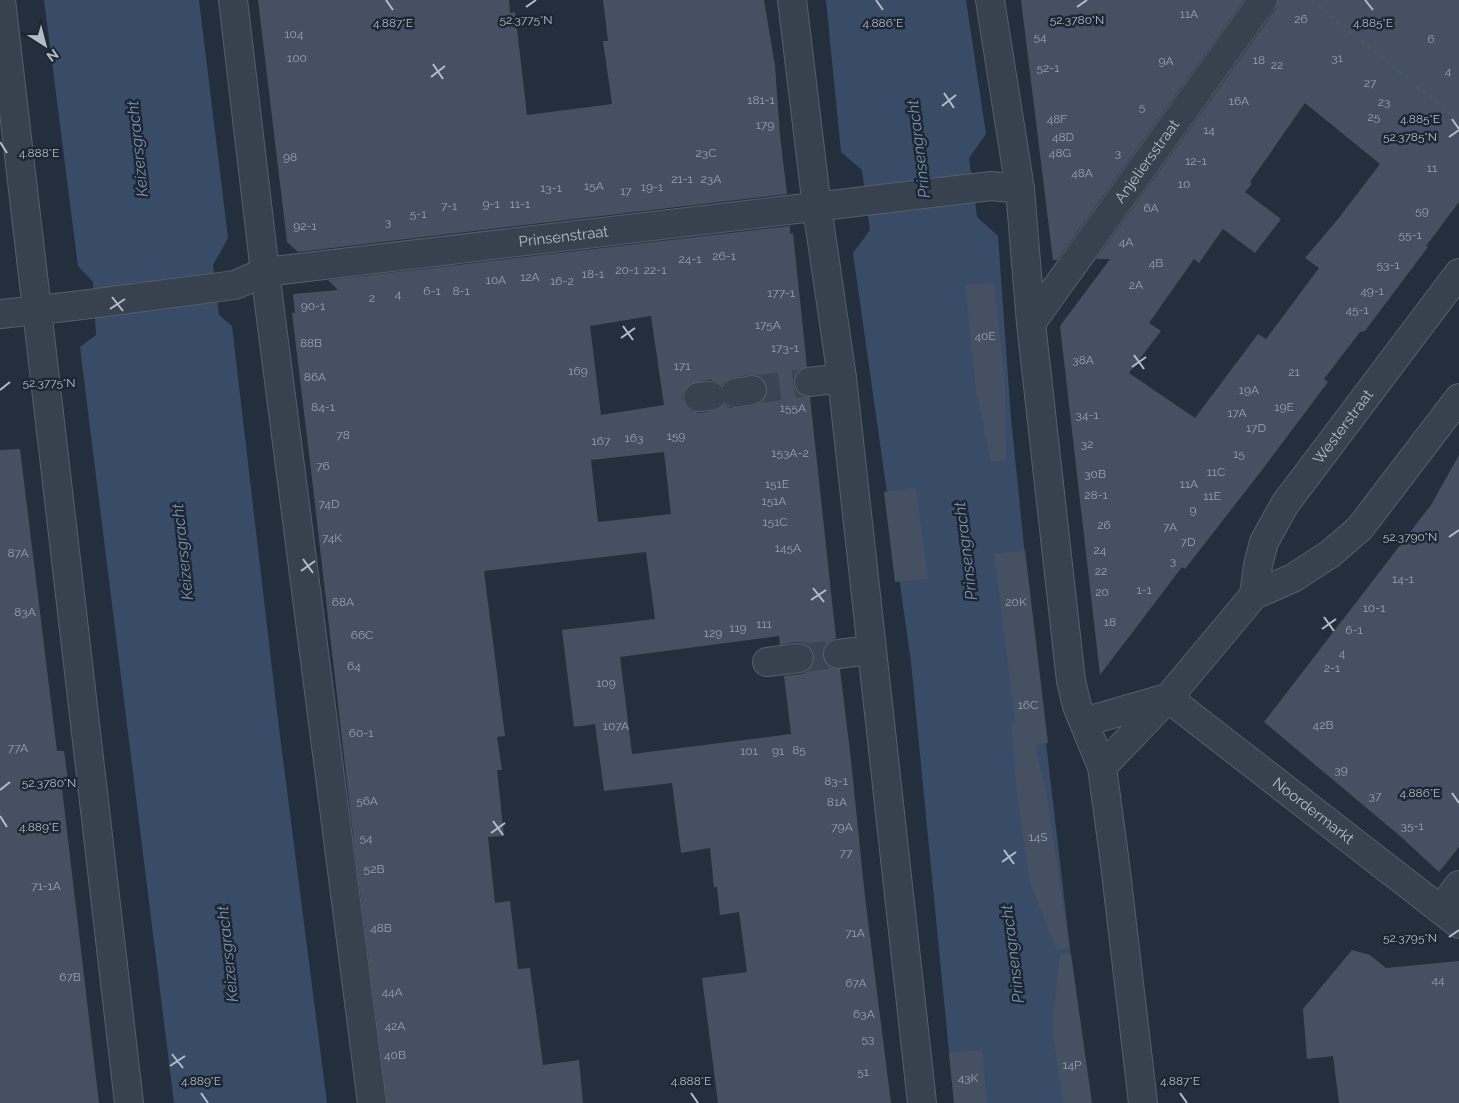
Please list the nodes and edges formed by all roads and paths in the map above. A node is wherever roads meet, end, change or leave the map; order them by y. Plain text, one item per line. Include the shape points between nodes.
1 (1, 0) edge
2 (233, 0) edge
3 (792, 0) edge
4 (990, 0) edge
5 (1263, 0) edge
6 (1312, 0) edge
7 (1459, 121) edge
8 (1020, 189) junction
9 (817, 207) junction
10 (265, 272) junction
11 (1459, 273) edge
12 (37, 310) junction
13 (0, 314) edge
14 (1031, 323) junction
15 (842, 378) junction
16 (809, 382) tunnel mouth
17 (1459, 398) edge
18 (1254, 595) junction
19 (872, 650) junction
20 (838, 654) tunnel mouth
21 (799, 658) tunnel mouth
22 (767, 662) dead end
23 (1168, 698) junction
24 (1084, 722) junction
25 (1102, 767) junction
26 (1459, 885) edge
27 (1450, 916) edge
28 (129, 1103) edge
29 (372, 1103) edge
30 (922, 1103) edge
31 (1143, 1103) edge

1 - 12 street
2 - 10 street
3 - 9 street
4 - 8 street
5 - 14 street, Anjeliersstraat
6 - 7 path
8 - 9 street, Prinsenstraat via 991,186
8 - 14 street
9 - 10 street, Prinsenstraat
9 - 15 street
10 - 12 street, Prinsenstraat via 235,285
10 - 29 street
11 - 18 street, Westerstraat via 1285,504 1264,542
12 - 13 street, Prinsenstraat
12 - 28 street
14 - 24 street via 1071,681
15 - 16 street
15 - 19 street
17 - 18 street via 1360,528 1330,554 1293,578
18 - 23 street
19 - 20 street
19 - 30 street
21 - 22 street
23 - 24 street
23 - 25 street
23 - 27 street, Noordermarkt
24 - 25 street
25 - 31 street
26 - 27 street

